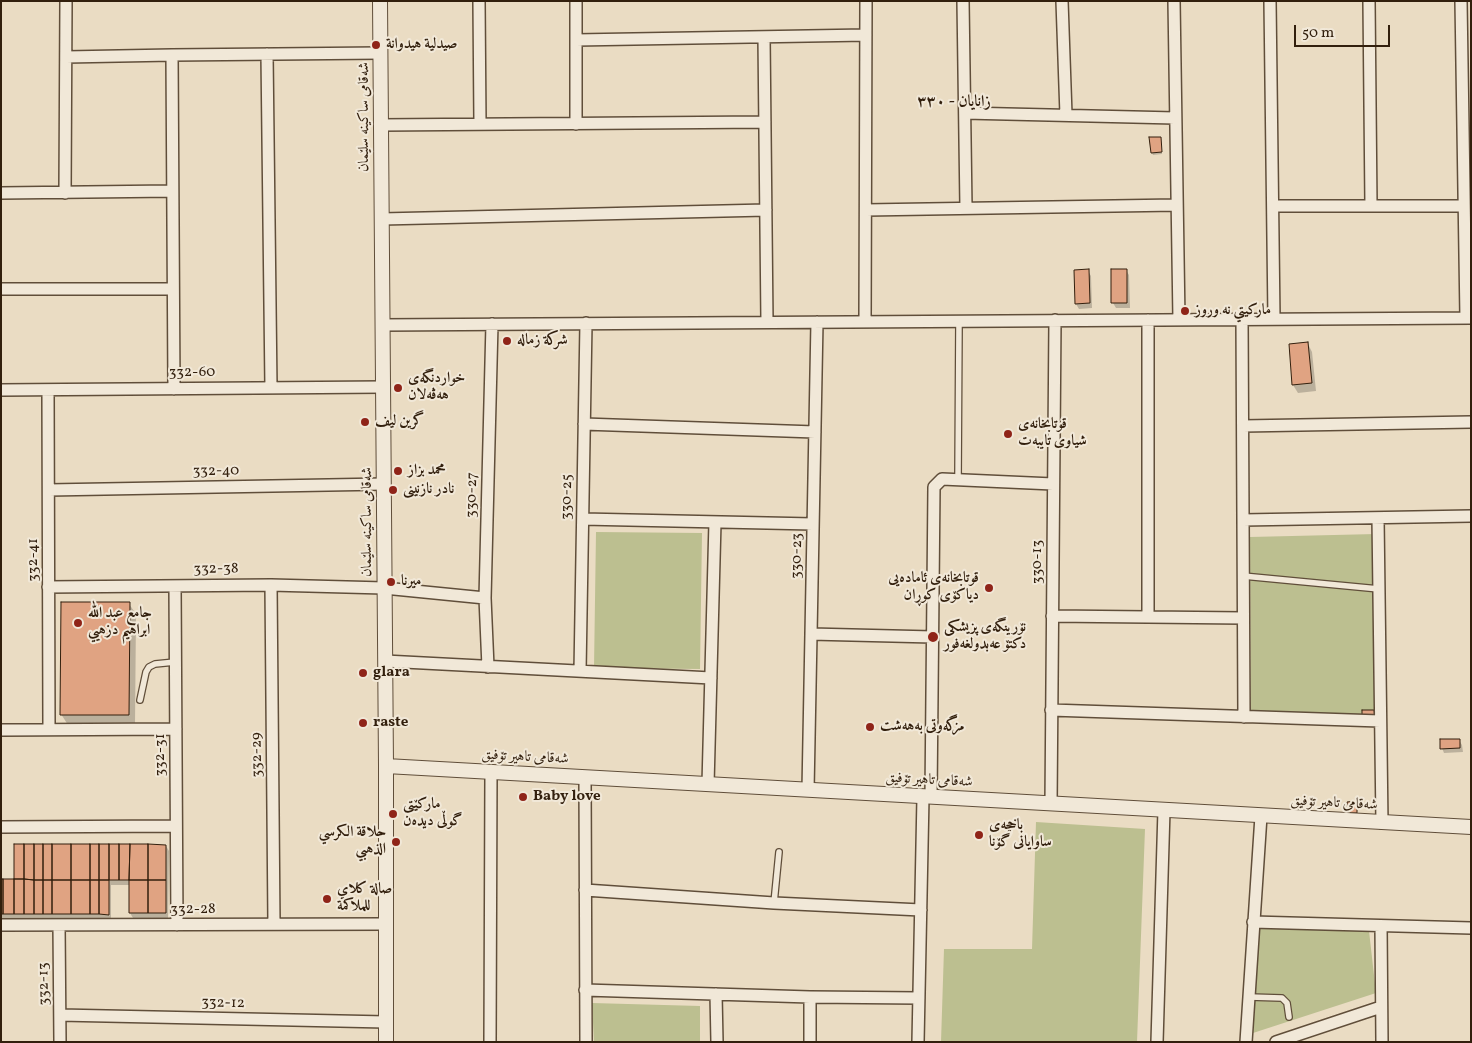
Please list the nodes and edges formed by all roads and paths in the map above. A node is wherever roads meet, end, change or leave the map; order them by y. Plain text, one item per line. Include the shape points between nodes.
1 (66, 1) edge
2 (380, 1) edge
3 (480, 1) edge
4 (576, 1) edge
5 (866, 1) edge
6 (963, 1) edge
7 (1062, 1) edge
8 (1174, 1) edge
9 (1270, 1) edge
10 (1369, 1) edge
11 (1461, 1) edge
12 (866, 35) junction
13 (764, 37) junction
14 (576, 40) junction
15 (172, 54) junction
16 (267, 54) junction
17 (381, 54) junction
18 (1467, 56) edge
19 (66, 57) junction
20 (965, 113) junction
21 (1066, 115) junction
22 (1175, 118) junction
23 (765, 122) junction
24 (480, 124) junction
25 (576, 124) junction
26 (382, 125) junction
27 (172, 192) junction
28 (1, 193) edge
29 (65, 193) junction
30 (1176, 205) junction
31 (1272, 206) junction
32 (1371, 206) junction
33 (1464, 206) junction
34 (966, 208) junction
35 (766, 210) junction
36 (866, 210) junction
37 (382, 219) junction
38 (173, 289) junction
39 (1, 290) edge
40 (1468, 318) edge
41 (1242, 319) junction
42 (1274, 319) junction
43 (1055, 320) junction
44 (1148, 320) junction
45 (1179, 320) junction
46 (865, 321) junction
47 (959, 321) junction
48 (767, 322) junction
49 (817, 322) junction
50 (586, 323) junction
51 (492, 324) junction
52 (383, 325) junction
53 (383, 387) junction
54 (270, 388) junction
55 (174, 389) junction
56 (1, 390) edge
57 (48, 390) junction
58 (1471, 422) edge
59 (584, 424) junction
60 (1242, 426) junction
61 (815, 432) junction
62 (958, 479) junction
63 (384, 484) junction
64 (1054, 484) junction
65 (49, 490) junction
66 (1471, 516) edge
67 (1378, 518) junction
68 (583, 519) junction
69 (1243, 520) junction
70 (715, 522) junction
71 (813, 524) junction
72 (1243, 576) junction
73 (271, 585) junction
74 (175, 586) junction
75 (48, 587) junction
76 (384, 588) junction
77 (1379, 589) junction
78 (486, 598) junction
79 (1052, 616) junction
80 (1148, 617) junction
81 (1243, 618) junction
82 (811, 634) junction
83 (933, 637) junction
84 (385, 661) junction
85 (175, 662) junction
86 (488, 667) junction
87 (580, 671) junction
88 (711, 678) junction
89 (140, 700) dead end
90 (1051, 710) junction
91 (1244, 716) junction
92 (1380, 721) junction
93 (49, 729) junction
94 (176, 729) junction
95 (1, 730) edge
96 (386, 766) junction
97 (491, 772) junction
98 (585, 778) junction
99 (708, 784) junction
100 (808, 790) junction
101 (927, 797) junction
102 (1051, 804) junction
103 (1164, 810) junction
104 (1261, 816) junction
105 (1382, 823) junction
106 (176, 826) junction
107 (1, 827) edge
108 (1471, 827) edge
109 (780, 852) dead end
110 (585, 890) junction
111 (774, 903) junction
112 (921, 910) junction
113 (1253, 922) junction
114 (274, 924) junction
115 (386, 924) junction
116 (59, 925) junction
117 (177, 925) junction
118 (1, 926) edge
119 (1381, 926) junction
120 (1471, 928) edge
121 (585, 990) junction
122 (716, 994) junction
123 (810, 996) junction
124 (1249, 997) junction
125 (919, 998) junction
126 (1381, 1007) junction
127 (60, 1016) junction
128 (1289, 1017) dead end
129 (386, 1022) junction
130 (60, 1042) edge
131 (386, 1042) edge
132 (490, 1042) edge
133 (586, 1042) edge
134 (717, 1042) edge
135 (810, 1042) edge
136 (918, 1042) edge
137 (1157, 1042) edge
138 (1246, 1042) edge
139 (1276, 1042) edge
140 (1382, 1042) edge

1 - 19 street
2 - 17 street, شەقامی ساکینە سلێمان
3 - 24 street
4 - 14 street
5 - 12 street
6 - 20 street
7 - 21 street
8 - 22 street
9 - 31 street
10 - 32 street
11 - 18 street
12 - 13 street
12 - 36 street
13 - 14 street
13 - 23 street
14 - 25 street
15 - 16 street
15 - 19 street
15 - 27 street
16 - 17 street
16 - 54 street
17 - 26 street, شەقامی ساکینە سلێمان
18 - 33 street
19 - 29 street
20 - 21 street
20 - 34 street
21 - 22 street
22 - 30 street
23 - 25 street
23 - 35 street
24 - 25 street
24 - 26 street
26 - 37 street, شەقامی ساکینە سلێمان
27 - 29 street
27 - 38 street
28 - 29 street
30 - 34 street
30 - 45 street
31 - 32 street
31 - 42 street
32 - 33 street
33 - 40 street
34 - 36 street
35 - 37 street
35 - 48 street
36 - 46 street
37 - 52 street, شەقامی ساکینە سلێمان
38 - 39 street
38 - 55 street
40 - 42 street
41 - 42 street
41 - 45 street
41 - 60 street
43 - 44 street
43 - 47 street
43 - 64 street, 330-13
44 - 45 street
44 - 80 street
46 - 47 street
46 - 49 street
47 - 62 lane
48 - 49 street
48 - 50 street
49 - 61 street, 330-23
50 - 51 street
50 - 59 street, 330-25
51 - 52 street
51 - 78 street, 330-27
52 - 53 street, شەقامی ساکینە سلێمان
53 - 54 street, 332-60
53 - 63 street, شەقامی ساکینە سلێمان
54 - 55 street, 332-60
55 - 57 street, 332-60
56 - 57 street, 332-60
57 - 65 street, 332-41
58 - 60 street
59 - 61 street
59 - 68 street, 330-25
60 - 69 street
61 - 71 street, 330-23
62 - 64 street
62 - 83 street via 942,479 934,487
63 - 65 street, 332-40
63 - 76 street, شەقامی ساکینە سلێمان
64 - 79 street, 330-13
65 - 75 street, 332-41
66 - 67 street
67 - 69 street
67 - 77 street
68 - 70 street
68 - 87 street, 330-25
69 - 72 street
70 - 71 street
70 - 88 street
71 - 82 street, 330-23
72 - 77 lane
72 - 81 street
73 - 74 street, 332-38
73 - 76 street, 332-38
73 - 114 street, 332-29
74 - 75 street, 332-38
74 - 85 street, 332-31
75 - 93 street, 332-41
76 - 78 street, 332-38
76 - 84 street, شەقامی ساکینە سلێمان
77 - 92 street
78 - 86 street, 330-27
79 - 80 street
79 - 90 street, 330-13
80 - 81 street
81 - 91 street
82 - 83 street
82 - 100 street, 330-23
83 - 101 street
84 - 86 street
84 - 96 street, شەقامی ساکینە سلێمان
85 - 89 lane via 155,664 149,668
85 - 94 street, 332-31
86 - 87 street
87 - 88 street
88 - 99 street
90 - 91 street
90 - 102 street, 330-13
91 - 92 street
92 - 105 street
93 - 94 street
93 - 95 street
94 - 106 street, 332-31
96 - 97 street, شەقامی تاهیر تۆفیق
96 - 115 street, شەقامی ساکینە سلێمان
97 - 98 street, شەقامی تاهیر تۆفیق
97 - 132 street
98 - 99 street, شەقامی تاهیر تۆفیق
98 - 110 street
99 - 100 street, شەقامی تاهیر تۆفیق
100 - 101 street, شەقامی تاهیر تۆفیق
101 - 102 street, شەقامی تاهیر تۆفیق
101 - 112 street
102 - 103 street, شەقامی تاهیر تۆفیق
103 - 104 street, شەقامی تاهیر تۆفیق
103 - 137 street
104 - 105 street, شەقامی تاهیر تۆفیق
104 - 113 street
105 - 108 street, شەقامی تاهیر تۆفیق
106 - 107 street
106 - 117 street, 332-31
109 - 111 lane
110 - 111 street
110 - 121 street
111 - 112 street
112 - 125 street
113 - 119 street
113 - 124 street
114 - 115 street, 332-28
114 - 117 street, 332-28
115 - 129 street, شەقامی ساکینە سلێمان
116 - 117 street, 332-28
116 - 118 street, 332-28
116 - 127 street, 332-13
119 - 120 street
119 - 126 street
121 - 122 street
121 - 133 street
122 - 123 street
122 - 134 street
123 - 125 street
123 - 135 street
124 - 128 lane via 1282,998 1287,1003
124 - 138 street
125 - 136 street
126 - 139 street
126 - 140 street
127 - 129 street, 332-12
127 - 130 street, 332-13
129 - 131 street, شەقامی ساکینە سلێمان

